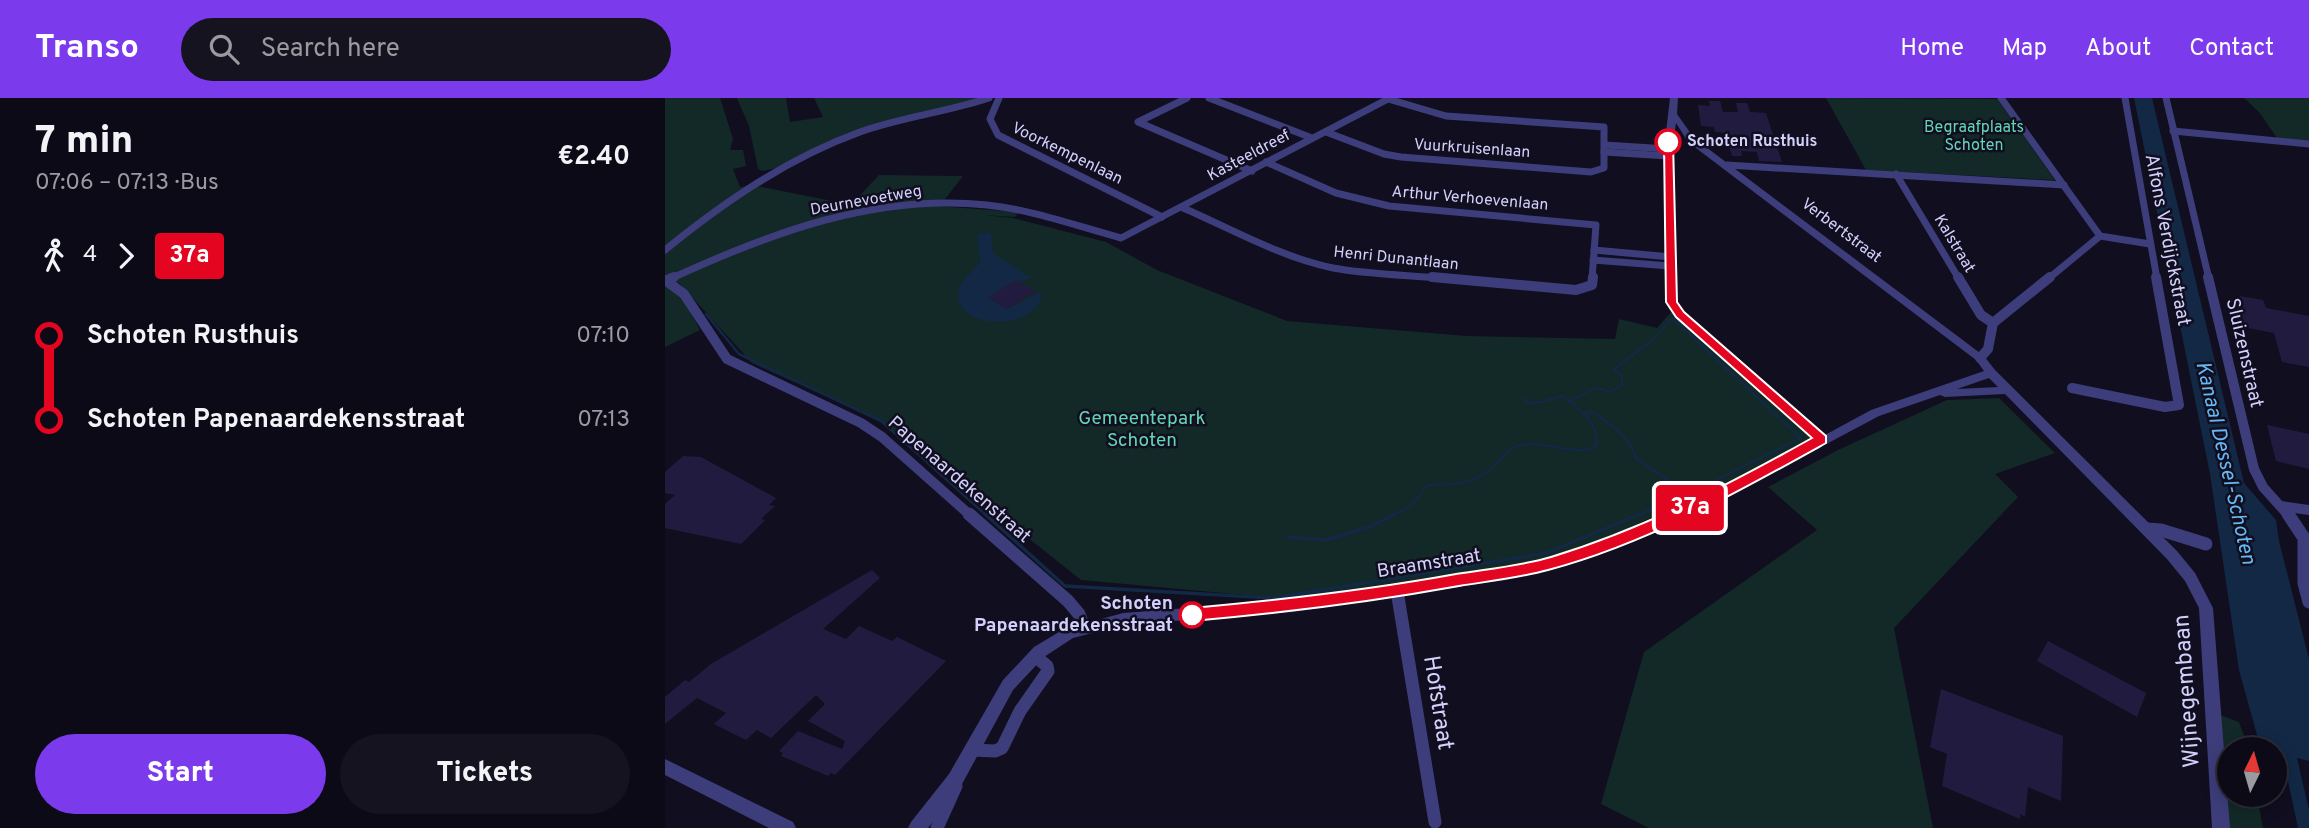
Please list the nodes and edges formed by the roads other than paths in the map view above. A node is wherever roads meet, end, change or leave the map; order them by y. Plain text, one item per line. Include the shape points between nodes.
1 (989, 98) edge
2 (999, 98) edge
3 (1187, 98) edge
4 (1209, 98) edge
5 (1674, 98) edge
6 (2001, 98) edge
7 (2125, 98) edge
8 (2166, 98) edge
9 (1389, 99) edge
10 (1675, 116) junction
11 (1682, 130) junction
12 (1669, 131) junction
13 (2173, 131) junction
14 (1327, 132) junction
15 (1313, 138) junction
16 (2309, 144) edge
17 (1604, 148) junction
18 (1668, 153) junction
19 (1266, 162) junction
20 (1727, 165) junction
21 (1252, 171) junction
22 (1896, 174) junction
23 (2064, 185) junction
24 (1183, 208) junction
25 (1162, 217) junction
26 (1596, 225) joint
27 (2100, 236) junction
28 (1121, 239) joint
29 (2150, 244) junction
30 (665, 250) edge
31 (1594, 255) junction
32 (1671, 262) junction
33 (665, 280) edge
34 (1993, 323) junction
35 (1980, 358) junction
36 (1990, 373) junction
37 (2072, 388) dead end
38 (1956, 389) junction
39 (2008, 390) junction
40 (1822, 439) junction
41 (2281, 506) junction
42 (2309, 510) edge
43 (2147, 529) junction
44 (2206, 544) dead end
45 (1397, 591) junction
46 (2309, 602) edge
47 (1084, 627) junction
48 (1034, 656) junction
49 (970, 755) junction
50 (665, 767) edge
51 (1435, 822) dead end
52 (785, 827) edge
53 (923, 827) edge
54 (2221, 828) edge

1 - 30 street via 873,128 832,144 749,186
2 - 25 street, Voorkempenlaan via 990,119 995,133
3 - 21 street via 1138,122
4 - 15 street
5 - 10 street, Verbertstraat
6 - 23 street
7 - 29 street, Alfons Verdijckstraat
8 - 13 street, Sluizenstraat
9 - 14 street, Kasteeldreef
9 - 17 street via 1446,116 1604,127
10 - 11 street, Verbertstraat
10 - 12 street, Verbertstraat
11 - 12 street
11 - 20 street, Verbertstraat
12 - 18 street
13 - 16 street
13 - 41 street, Sluizenstraat via 2254,470
14 - 15 street, Kasteeldreef
14 - 17 street, Vuurkruisenlaan via 1384,154 1599,171 1604,168
15 - 19 street, Kasteeldreef
17 - 18 street
18 - 32 street
19 - 21 street, Kasteeldreef
19 - 26 street, Arthur Verhoevenlaan via 1336,192 1389,206
20 - 22 street
20 - 35 street, Verbertstraat
21 - 24 street, Kasteeldreef
22 - 23 street
22 - 34 street, Kalstraat via 1981,315
23 - 27 street
24 - 25 street, Kasteeldreef
24 - 31 street, Henri Dunantlaan via 1267,247 1355,272 1576,290 1592,285
25 - 28 street, Kasteeldreef
26 - 31 street, Henri Dunantlaan
27 - 29 street
27 - 34 street
28 - 33 street, Deurnevoetweg via 1001,207 913,204 784,232
29 - 37 street, Alfons Verdijckstraat via 2179,405 2165,407
31 - 32 street
32 - 40 street via 1672,302 1680,314
33 - 47 street, Papenaardekenstraat via 684,294 727,359 861,422 882,437 1073,606
34 - 35 street via 1988,349
35 - 36 street, Wijnegembaan
36 - 38 street, Braamstraat
36 - 39 street, Wijnegembaan
38 - 39 street, Braamstraat
38 - 40 street, Braamstraat via 1875,413
39 - 43 street, Wijnegembaan
40 - 45 street, Braamstraat via 1723,494 1587,552 1517,571
41 - 42 street
41 - 46 street, Sluizenstraat via 2304,538 2304,583
43 - 44 street
43 - 54 street, Wijnegembaan via 2190,577 2206,608
45 - 47 street, Braamstraat
45 - 51 street, Hofstraat
47 - 48 street, Braamstraat
48 - 49 street, Braamstraat via 1008,685
48 - 49 street via 1048,671 1004,744 998,750
49 - 53 street, Braamstraat
50 - 52 street

